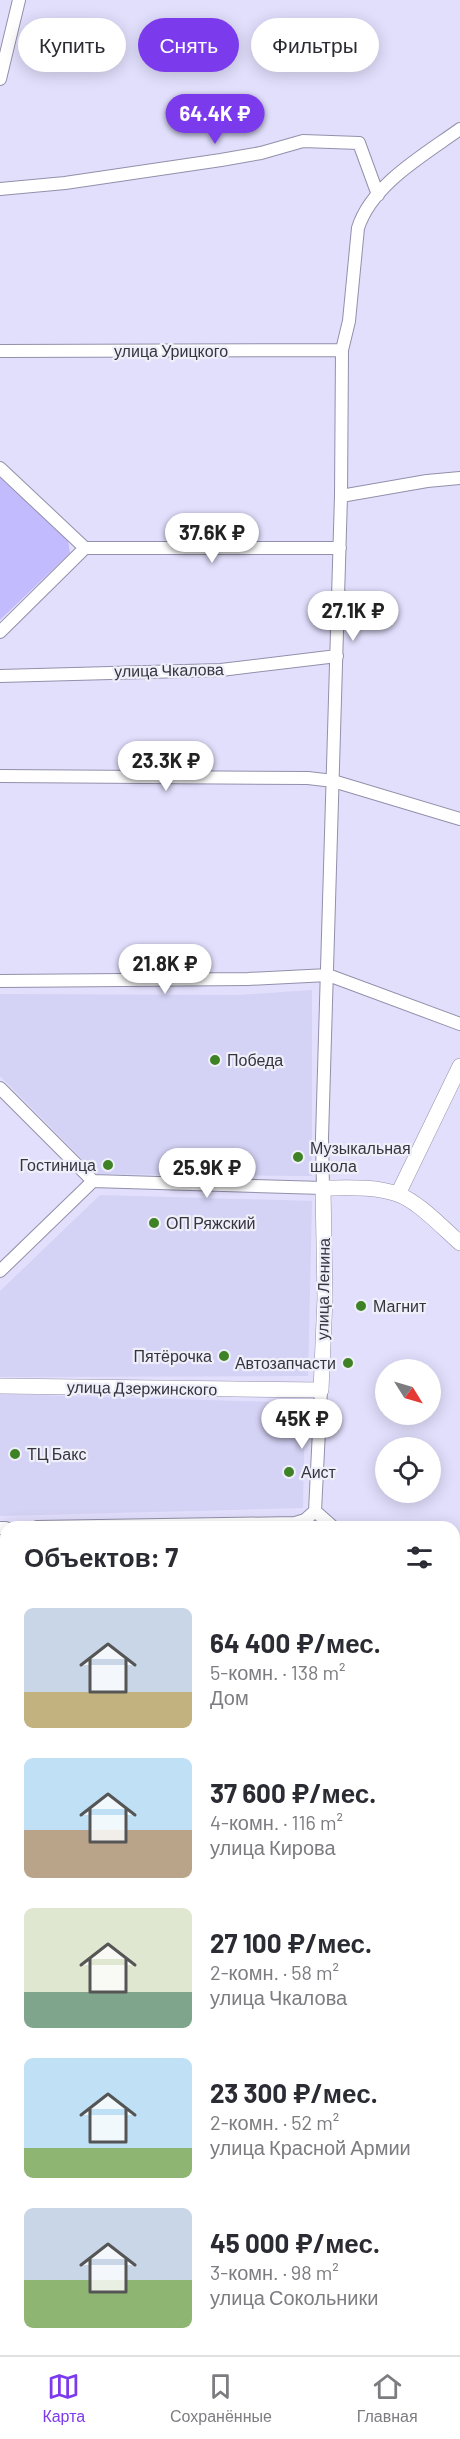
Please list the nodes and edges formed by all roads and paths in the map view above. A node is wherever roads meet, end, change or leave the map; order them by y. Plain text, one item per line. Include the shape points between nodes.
1 (19, 0) edge
2 (0, 79) edge
3 (460, 129) edge
4 (0, 189) edge
5 (378, 195) junction
6 (342, 350) junction
7 (0, 351) edge
8 (0, 468) edge
9 (460, 478) edge
10 (341, 496) junction
11 (85, 548) junction
12 (340, 548) junction
13 (0, 632) edge
14 (337, 656) junction
15 (0, 676) edge
16 (0, 776) edge
17 (333, 781) junction
18 (460, 819) edge
19 (328, 975) junction
20 (0, 981) edge
21 (460, 1024) edge
22 (460, 1066) edge
23 (0, 1088) edge
24 (93, 1181) junction
25 (323, 1188) junction
26 (398, 1194) junction
27 (460, 1243) edge
28 (0, 1271) edge
29 (0, 1386) edge
30 (321, 1390) junction
31 (315, 1511) junction
32 (302, 1521) edge
33 (326, 1521) edge

1 - 2 street
3 - 5 street
4 - 5 street via 221,160 303,141 338,141 359,143
5 - 6 street via 358,228 349,321
6 - 7 street, улица Урицкого
6 - 10 street
8 - 11 street
9 - 10 street
10 - 12 street
11 - 12 street
11 - 13 street
12 - 14 street
14 - 15 street, улица Чкалова via 221,670
14 - 17 street
16 - 17 street
17 - 18 street
17 - 19 street
19 - 20 street
19 - 21 street
19 - 25 street
22 - 26 main road
23 - 24 street
24 - 25 street
24 - 28 street
25 - 26 main road via 370,1188
25 - 30 main road, улица Ленина via 325,1298
26 - 27 main road
29 - 30 main road, улица Дзержинского
30 - 31 street
31 - 32 street
31 - 33 street

